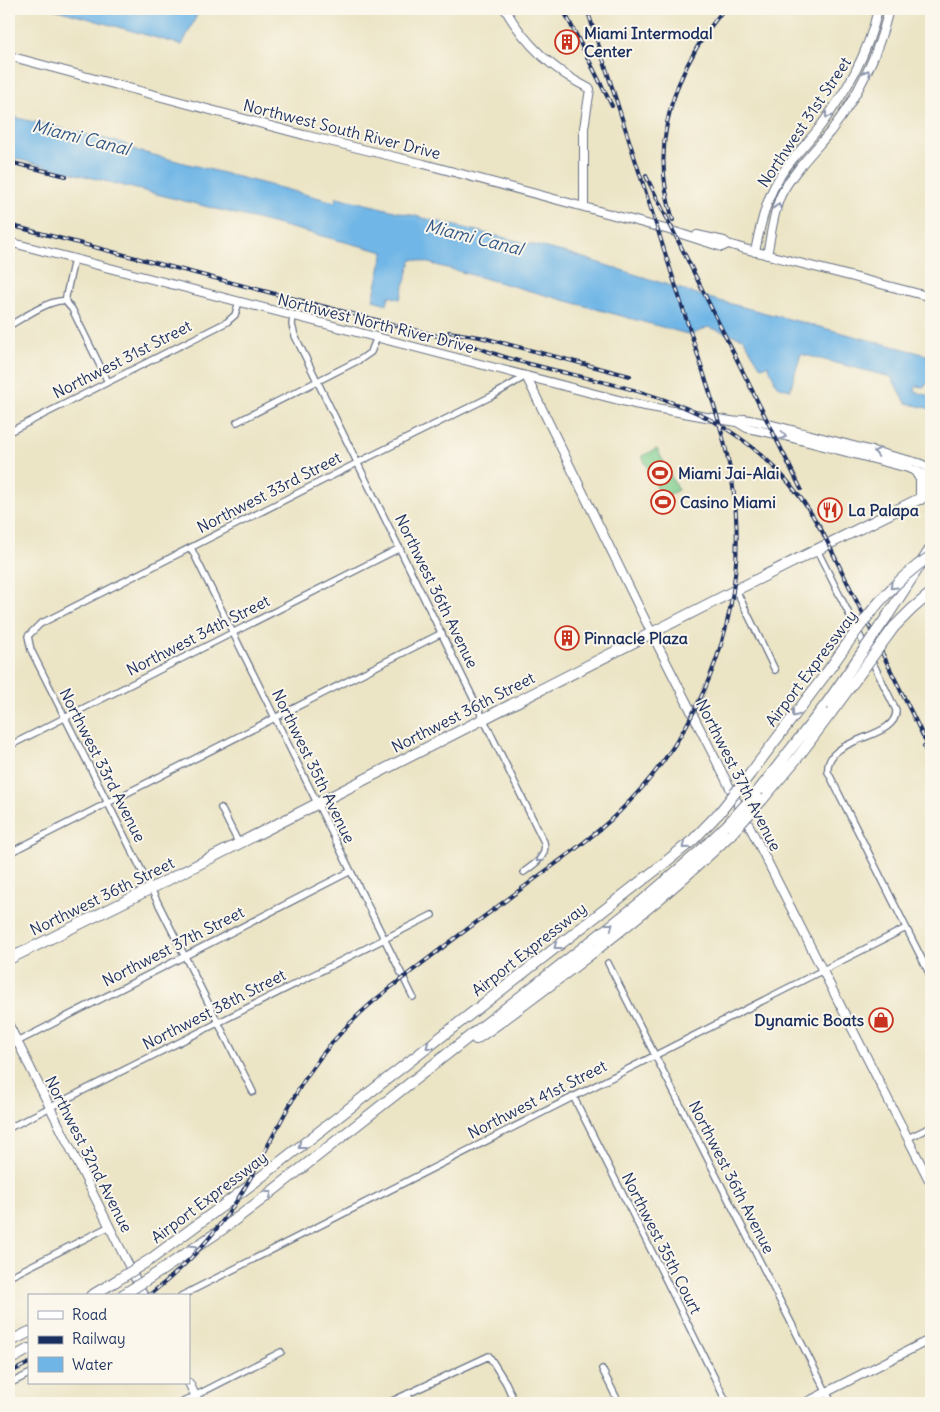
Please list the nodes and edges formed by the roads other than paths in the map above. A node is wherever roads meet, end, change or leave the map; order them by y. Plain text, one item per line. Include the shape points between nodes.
1 (505, 9) edge
2 (878, 9) edge
3 (889, 9) edge
4 (9, 56) edge
5 (794, 159) junction
6 (803, 166) junction
7 (584, 207) junction
8 (9, 242) edge
9 (756, 252) junction
10 (767, 255) junction
11 (74, 260) junction
12 (931, 297) edge
13 (65, 302) junction
14 (239, 302) junction
15 (294, 316) junction
16 (9, 326) edge
17 (377, 337) junction
18 (526, 376) junction
19 (108, 382) junction
20 (319, 382) junction
21 (238, 422) dead end
22 (9, 432) edge
23 (358, 462) junction
24 (926, 468) edge
25 (931, 480) edge
26 (931, 493) edge
27 (921, 499) junction
28 (191, 548) junction
29 (400, 548) junction
30 (931, 548) edge
31 (817, 550) junction
32 (931, 556) edge
33 (736, 590) junction
34 (931, 593) edge
35 (233, 633) junction
36 (442, 633) junction
37 (652, 633) junction
38 (28, 636) joint
39 (776, 670) dead end
40 (829, 708) junction
41 (65, 718) junction
42 (275, 718) junction
43 (484, 718) junction
44 (9, 746) edge
45 (107, 803) junction
46 (317, 804) junction
47 (221, 808) dead end
48 (239, 844) junction
49 (9, 852) edge
50 (351, 871) junction
51 (524, 872) dead end
52 (150, 889) junction
53 (432, 915) dead end
54 (906, 928) junction
55 (384, 938) junction
56 (184, 956) junction
57 (9, 959) edge
58 (608, 963) dead end
59 (822, 970) junction
60 (931, 978) edge
61 (412, 997) dead end
62 (217, 1022) junction
63 (9, 1025) edge
64 (17, 1042) junction
65 (9, 1046) edge
66 (655, 1056) junction
67 (253, 1092) dead end
68 (573, 1096) junction
69 (51, 1108) junction
70 (931, 1127) edge
71 (9, 1128) edge
72 (908, 1138) junction
73 (931, 1184) edge
74 (110, 1226) junction
75 (9, 1277) edge
76 (94, 1294) edge
77 (124, 1294) edge
78 (143, 1294) edge
79 (185, 1294) edge
80 (28, 1332) edge
81 (931, 1339) edge
82 (9, 1342) edge
83 (28, 1350) edge
84 (281, 1352) dead end
85 (9, 1360) edge
86 (602, 1369) dead end
87 (28, 1374) edge
88 (9, 1384) edge
89 (190, 1384) edge
90 (826, 1392) junction
91 (407, 1394) junction
92 (198, 1400) edge
93 (181, 1403) edge
94 (388, 1403) edge
95 (412, 1403) edge
96 (515, 1403) edge
97 (619, 1403) edge
98 (726, 1403) edge
99 (805, 1403) edge
100 (832, 1403) edge

1 - 7 street via 538,54 590,89 584,128
2 -> 5 street, Northwest 31st Street via 869,43 853,77
6 -> 3 street, Northwest 31st Street via 841,118 865,78 880,44
4 - 7 street, Northwest South River Drive
5 - 6 street
5 - 9 street, Northwest 31st Street via 770,194
10 -> 6 street, Northwest 31st Street via 780,198
7 - 9 street, Northwest South River Drive via 722,247 728,244
8 - 11 street, Northwest North River Drive
9 - 10 street, Northwest South River Drive
10 - 12 street, Northwest South River Drive
11 - 13 street
11 - 14 street, Northwest North River Drive
13 - 16 street via 56,302
13 - 19 street via 72,309
14 - 15 street, Northwest North River Drive
14 - 19 street, Northwest 31st Street via 235,315 227,322
15 - 17 street, Northwest North River Drive
15 - 20 street, Northwest 36th Avenue via 293,330
17 - 18 street, Northwest North River Drive
17 - 20 street via 366,356
18 - 23 street, Northwest 33rd Street
18 - 24 street, Northwest North River Drive via 649,407 737,422 747,428
18 - 37 street, Northwest 37th Avenue
19 - 22 street, Northwest 31st Street
20 - 21 street
20 - 23 street, Northwest 36th Avenue
23 - 28 street, Northwest 33rd Street
23 - 29 street, Northwest 36th Avenue
24 - 25 street, Northwest North River Drive
24 - 27 highway via 921,479
26 - 27 highway, Northwest 36th Street
27 - 31 highway, Northwest 36th Street
28 - 35 street, Northwest 35th Avenue
28 - 38 street, Northwest 33rd Street via 40,624
29 - 35 street, Northwest 34th Street
29 - 36 street, Northwest 36th Avenue
30 - 40 highway, Airport Expressway, bridge
31 - 33 highway, Northwest 36th Street
31 - 54 street via 896,713 896,718 888,726 837,751 830,758 828,772
32 -> 76 highway, Airport Expressway, bridge via 886,593 750,774 720,812 692,840 246,1189
33 - 37 highway, Northwest 36th Street
33 - 39 street
34 - 40 highway, bridge via 894,627
35 - 41 street, Northwest 34th Street
35 - 42 street, Northwest 35th Avenue
36 - 42 street
36 - 43 street, Northwest 36th Avenue
37 - 43 highway, Northwest 36th Street
37 - 59 street, Northwest 37th Avenue
38 - 41 street, Northwest 33rd Avenue via 31,650
77 -> 40 highway, Airport Expressway, bridge via 224,1228 641,902 729,829 760,796
41 - 44 street, Northwest 34th Street
41 - 45 street, Northwest 33rd Avenue
42 - 45 street
42 - 46 street, Northwest 35th Avenue
43 - 46 highway, Northwest 36th Street
43 -> 51 street, Northwest 36th Avenue via 546,849 541,858
45 - 49 street
45 - 52 street, Northwest 33rd Avenue
46 - 48 highway, Northwest 36th Street
46 - 50 street, Northwest 35th Avenue
47 - 48 street
48 - 52 highway, Northwest 36th Street
50 - 55 street, Northwest 35th Avenue
50 - 56 street, Northwest 37th Street
52 - 56 street, Northwest 33rd Avenue
52 - 57 highway, Northwest 36th Street
53 - 55 street, Northwest 38th Street
54 - 59 street, Northwest 41st Street
54 - 60 street
55 - 61 street, Northwest 35th Avenue
55 - 62 street, Northwest 38th Street
56 - 62 street, Northwest 33rd Avenue
56 - 64 street, Northwest 37th Street
58 - 66 street, Northwest 36th Avenue
59 - 66 street, Northwest 41st Street
59 - 72 street, Northwest 37th Avenue
62 - 67 street, Northwest 33rd Avenue
62 - 69 street, Northwest 38th Street
63 - 64 street, Northwest 32nd Avenue
64 - 65 street, Northwest 37th Street
64 - 69 street, Northwest 32nd Avenue
66 - 68 street, Northwest 41st Street
66 - 90 street, Northwest 36th Avenue
68 - 79 street, Northwest 41st Street
68 - 98 street, Northwest 35th Court
69 - 71 street, Northwest 38th Street
69 - 74 street, Northwest 32nd Avenue
70 - 72 street
72 - 73 street, Northwest 37th Avenue
74 - 75 street
74 - 78 street, Northwest 32nd Avenue
80 - 82 highway
81 - 90 street
83 - 85 highway
84 - 92 street
86 - 97 street
87 - 88 street
89 - 92 street
90 - 99 street
90 - 100 street, Northwest 36th Avenue
91 - 94 street
91 - 95 street
91 - 96 street via 489,1356
92 - 93 street

